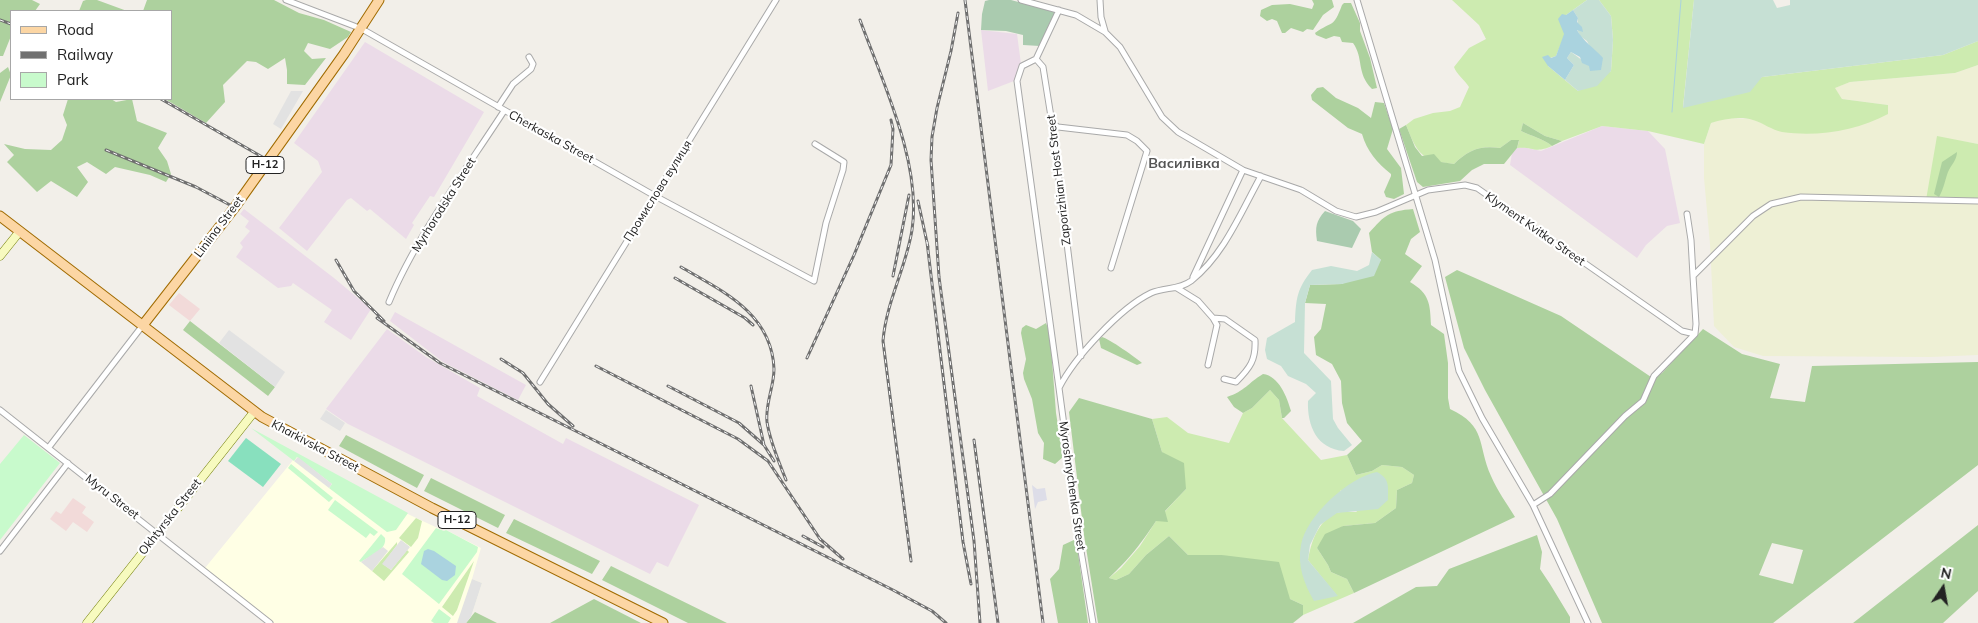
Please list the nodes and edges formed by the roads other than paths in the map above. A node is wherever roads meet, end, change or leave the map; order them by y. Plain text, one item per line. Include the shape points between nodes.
1 (286, 0) edge
2 (379, 0) edge
3 (776, 0) edge
4 (1021, 0) edge
5 (1100, 0) edge
6 (1357, 0) edge
7 (1059, 10) junction
8 (362, 29) junction
9 (1105, 32) junction
10 (529, 58) dead end
11 (1036, 59) junction
12 (498, 107) junction
13 (504, 111) junction
14 (1052, 123) junction
15 (815, 144) dead end
16 (1243, 170) junction
17 (1261, 176) junction
18 (1415, 195) junction
19 (655, 196) junction
20 (1978, 201) edge
21 (1687, 214) dead end
22 (0, 216) edge
23 (20, 231) junction
24 (0, 256) edge
25 (1111, 268) dead end
26 (1693, 276) junction
27 (1192, 280) junction
28 (1177, 288) junction
29 (389, 302) dead end
30 (1212, 318) junction
31 (143, 325) junction
32 (1695, 334) junction
33 (1081, 356) junction
34 (1208, 365) dead end
35 (1224, 379) dead end
36 (540, 382) dead end
37 (1059, 388) junction
38 (0, 410) edge
39 (254, 412) junction
40 (49, 447) junction
41 (68, 463) junction
42 (1534, 505) junction
43 (158, 534) junction
44 (0, 551) edge
45 (87, 623) edge
46 (270, 623) edge
47 (663, 623) edge
48 (1092, 623) edge
49 (1588, 623) edge

1 - 8 street, Cherkaska Street
2 - 8 main road, Liniina Street / Н-12
3 - 19 street, Промислова вулиця
4 - 7 street
5 - 9 street
6 - 18 street
7 - 9 street via 1076,15
7 - 11 street
8 - 12 street, Cherkaska Street
8 - 31 main road, Liniina Street / Н-12 via 235,207
9 - 16 street, Klyment Kvitka Street via 1123,52 1162,117 1178,132
10 - 12 street via 533,64 531,69 513,84
11 - 14 street, Zaporizhian Host Street via 1042,67
11 - 37 street, Myroshnychenka Street via 1022,66 1016,81
12 - 13 street, Cherkaska Street
13 - 19 street, Cherkaska Street
13 - 29 street, Myrhorodska Street via 399,278
14 - 25 street via 1058,127 1127,135 1148,151
14 - 33 street, Zaporizhian Host Street
15 - 19 street, Cherkaska Street via 844,162 826,223 814,281
16 - 17 street, Klyment Kvitka Street
16 - 27 street
17 - 18 street, Klyment Kvitka Street via 1301,190 1336,211 1356,216 1376,212
17 - 27 street via 1233,228 1210,262
18 - 32 street, Klyment Kvitka Street via 1465,184 1477,188 1682,331
18 - 42 street via 1435,260 1459,371 1482,418
19 - 36 street, Промислова вулиця
20 - 26 street via 1801,196 1771,204 1753,216
21 - 26 street
22 - 23 main road, Kharkivska Street
23 - 24 main road
23 - 31 main road, Kharkivska Street
26 - 32 street
27 - 28 street
28 - 30 street via 1198,301
28 - 33 street via 1158,290 1134,304 1108,326
30 - 34 street via 1217,325
30 - 35 street via 1225,319 1255,340 1256,356 1246,373 1236,382
31 - 39 main road, Kharkivska Street / Н-12
31 - 40 street, Liniina Street
32 - 42 street via 1654,376 1643,401 1550,494
33 - 37 street
37 - 48 street, Myroshnychenka Street
38 - 40 street, Myru Street
39 - 43 main road, Okhtyrska Street
39 - 47 main road, Kharkivska Street / Н-12 via 432,508
40 - 41 street, Myru Street
41 - 43 street, Myru Street
41 - 44 street
42 - 49 street
43 - 45 main road, Okhtyrska Street
43 - 46 street, Myru Street

